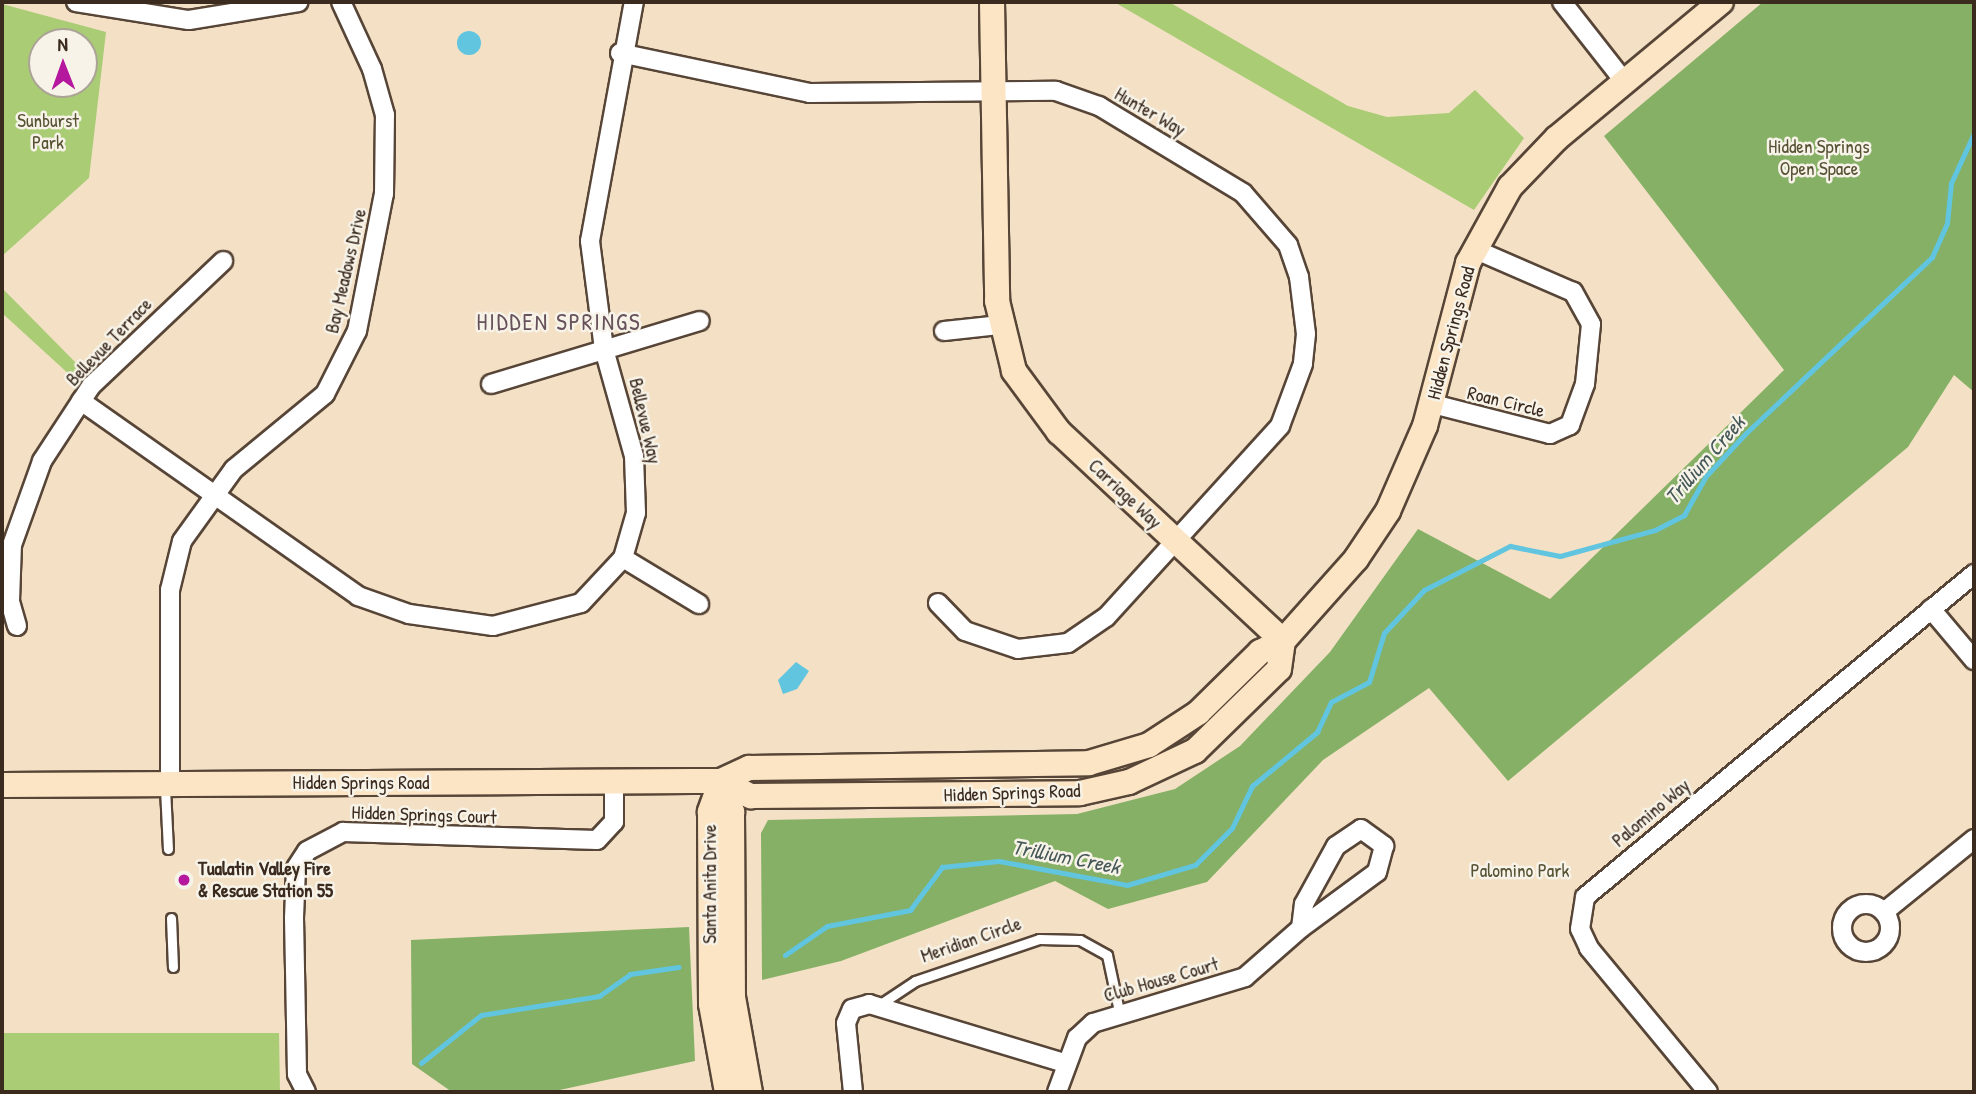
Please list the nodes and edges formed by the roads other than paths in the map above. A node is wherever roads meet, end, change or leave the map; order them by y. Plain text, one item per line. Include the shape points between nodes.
1 (76, 2) edge
2 (299, 2) edge
3 (341, 2) edge
4 (634, 2) edge
5 (992, 2) edge
6 (1562, 2) edge
7 (1721, 2) edge
8 (620, 52) junction
9 (1624, 81) junction
10 (993, 90) junction
11 (1474, 249) junction
12 (223, 261) dead end
13 (700, 321) dead end
14 (999, 325) junction
15 (944, 331) dead end
16 (604, 349) junction
17 (491, 384) dead end
18 (80, 401) junction
19 (1433, 404) junction
20 (211, 497) junction
21 (1175, 540) junction
22 (623, 558) junction
23 (1974, 574) edge
24 (938, 603) dead end
25 (699, 604) dead end
26 (1931, 609) junction
27 (17, 626) dead end
28 (1283, 641) junction
29 (1974, 660) edge
30 (721, 781) junction
31 (614, 782) junction
32 (167, 784) junction
33 (2, 785) edge
34 (1974, 839) edge
35 (168, 849) dead end
36 (1884, 912) dead end
37 (171, 918) dead end
38 (1301, 928) junction
39 (173, 967) dead end
40 (879, 1005) junction
41 (1119, 1011) junction
42 (1065, 1063) junction
43 (306, 1092) edge
44 (727, 1092) edge
45 (750, 1092) edge
46 (853, 1092) edge
47 (1057, 1092) edge
48 (1708, 1092) edge

1 - 2 street via 189,20
3 - 20 street, Bay Meadows Drive via 372,69 384,115 384,194 357,331 325,394 234,470
4 - 8 street, Bellevue Way
5 - 10 main road, Carriage Way
6 - 9 street
7 - 9 main road, Hidden Springs Road
8 - 10 street, Hunter Way via 810,93
8 - 16 street, Bellevue Way via 590,241
9 - 11 main road, Hidden Springs Road via 1527,167
10 - 14 main road, Carriage Way
10 - 21 street, Hunter Way via 1056,91 1098,106 1243,193 1288,245 1300,277 1306,334 1291,401 1266,443
11 - 19 main road, Hidden Springs Road
11 - 19 street, Roan Circle via 1573,292 1591,324 1585,384 1570,425 1550,434
12 - 18 street, Bellevue Terrace
13 - 16 street
14 - 15 street
14 - 21 main road, Carriage Way via 1014,371 1038,408
16 - 17 street
16 - 22 street, Bellevue Way via 636,472 636,513
18 - 20 street, Bellevue Way
18 - 27 street, Bellevue Terrace via 42,461 18,521 10,601
19 - 28 main road, Hidden Springs Road via 1407,472 1368,542
20 - 22 street, Bellevue Way via 358,596 460,624 493,626 554,614 598,590
20 - 32 street, Bay Meadows Drive via 183,541 170,590
21 - 24 street, Hunter Way via 1093,628 1055,647 994,646 965,631
21 - 28 main road, Carriage Way
22 - 25 street
23 - 26 street, Palomino Way
26 - 29 street
26 - 48 street, Palomino Way via 1584,897 1580,929 1589,948
28 - 30 main road, Hidden Springs Road via 1259,652 1180,726 1110,760 1060,766 749,768
28 - 30 main road, Hidden Springs Road via 1279,668 1242,709 1181,761 1080,793 751,796
30 - 31 main road, Hidden Springs Road
30 - 44 main road, Santa Anita Drive via 710,812 710,962 714,1034
30 - 45 main road, Santa Anita Drive via 732,812 733,997
31 - 32 main road, Hidden Springs Road
31 - 43 street, Hidden Springs Court via 614,822 597,840 343,832 307,851 296,868 294,919 297,1074
32 - 33 main road, Hidden Springs Road
32 - 35 lane
34 - 36 street
37 - 39 lane
38 - 38 street, Club House Court via 1377,872 1385,858 1376,834 1361,829 1338,845 1304,904
38 - 41 street, Club House Court via 1245,977
40 - 41 lane, Meridian Circle via 915,981 1038,939 1080,940 1107,954
40 - 42 street
40 - 46 street, Meridian Circle via 858,1006 848,1015
41 - 42 street, Club House Court via 1093,1023
42 - 47 street, Club House Court

